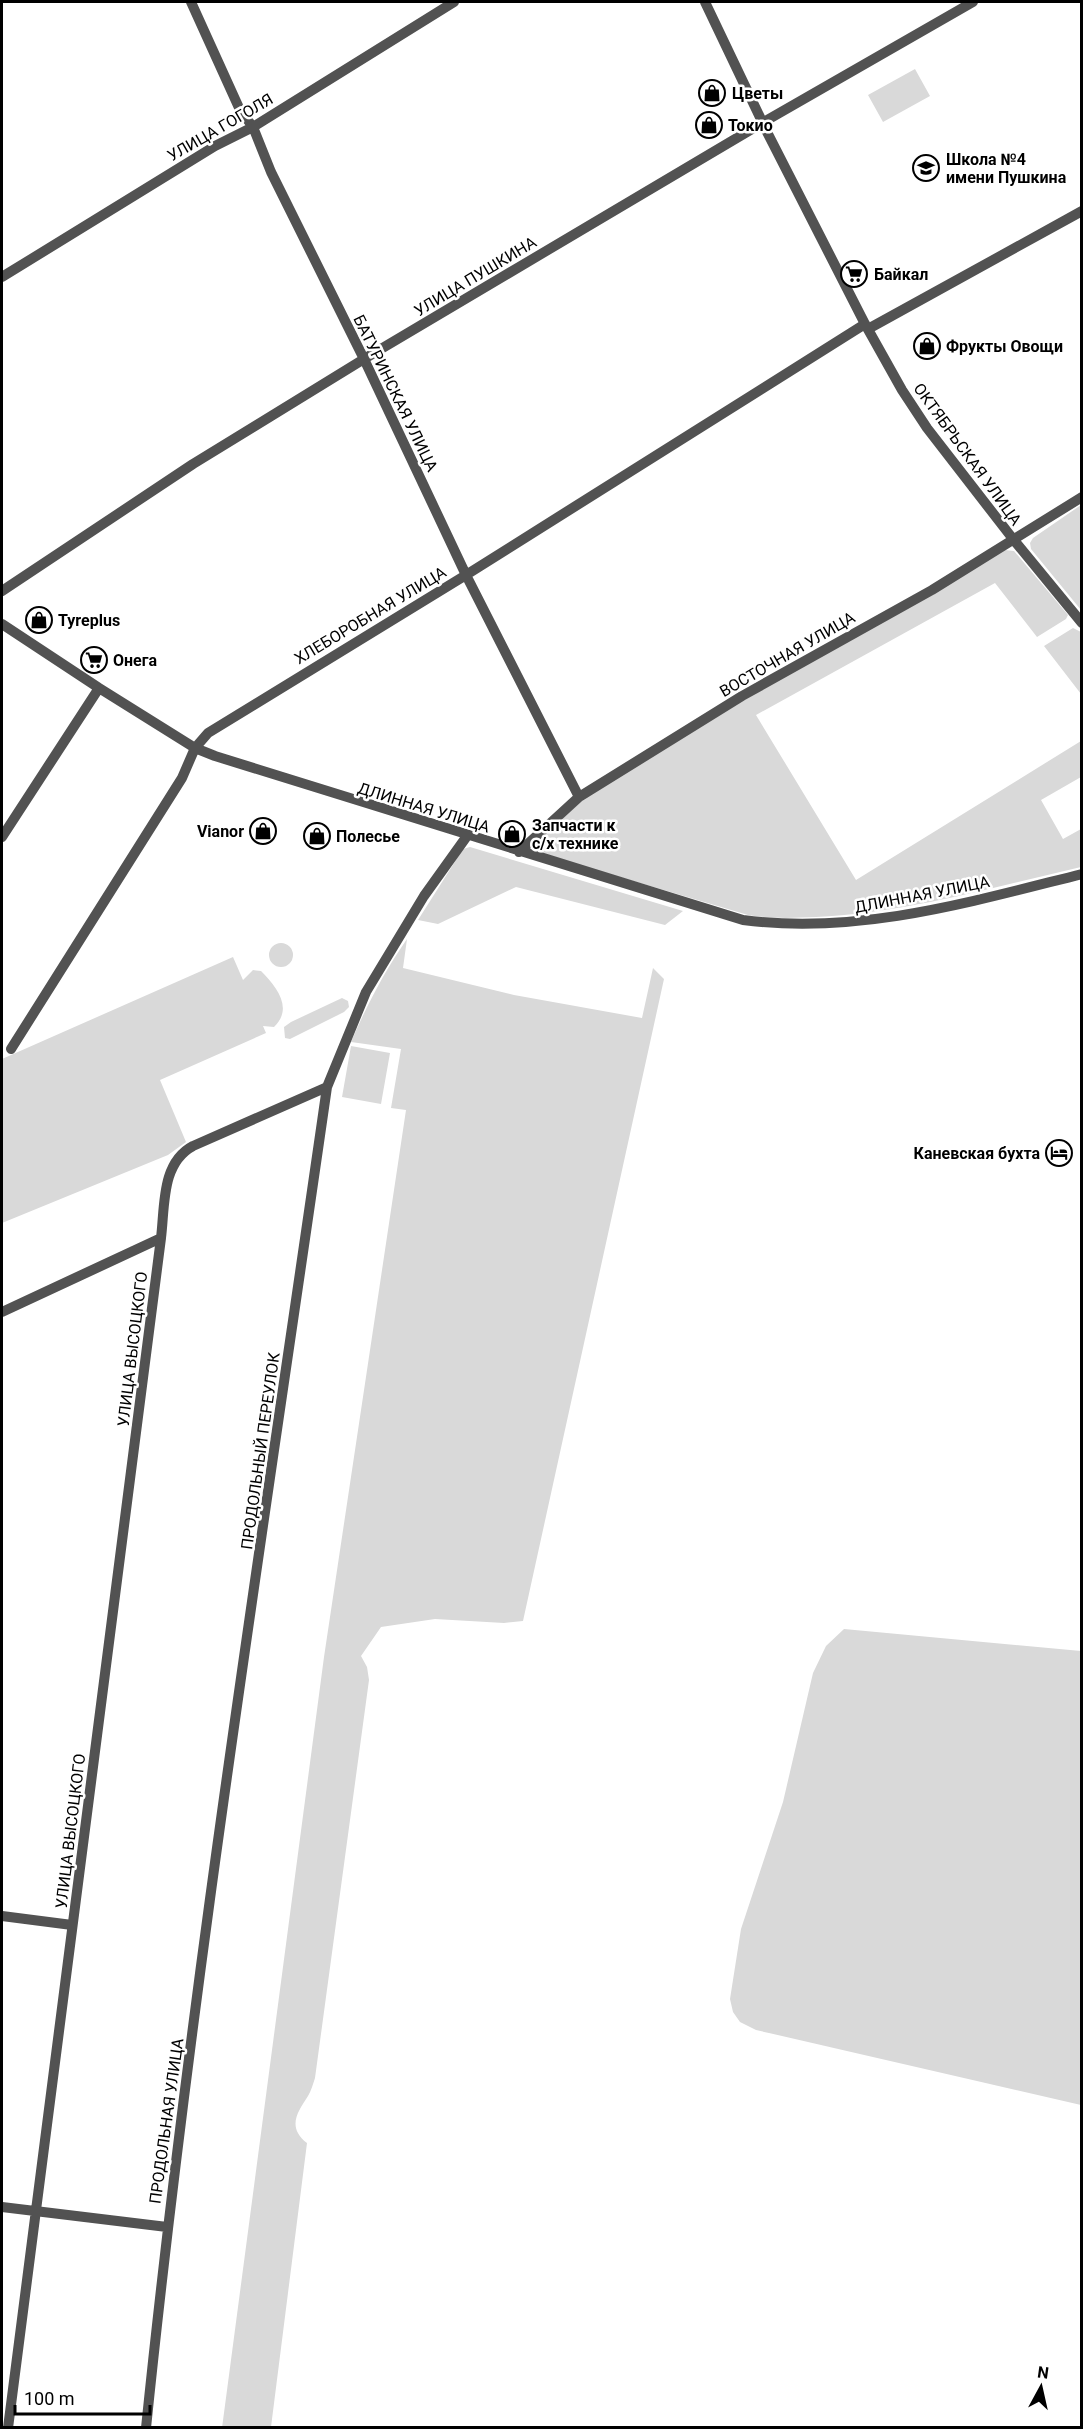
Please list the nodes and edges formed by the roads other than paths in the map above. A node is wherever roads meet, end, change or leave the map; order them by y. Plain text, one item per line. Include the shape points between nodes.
1 (191, 2) edge
2 (454, 2) edge
3 (705, 2) edge
4 (974, 2) edge
5 (762, 123) junction
6 (252, 127) junction
7 (1082, 211) edge
8 (2, 277) edge
9 (866, 326) junction
10 (364, 359) junction
11 (1082, 497) edge
12 (1013, 539) junction
13 (466, 575) junction
14 (2, 591) edge
15 (1082, 623) edge
16 (2, 624) edge
17 (99, 688) junction
18 (195, 748) junction
19 (579, 797) junction
20 (468, 836) junction
21 (2, 837) edge
22 (519, 852) junction
23 (1082, 874) edge
24 (11, 1049) dead end
25 (327, 1087) junction
26 (161, 1238) junction
27 (2, 1311) edge
28 (2, 1317) edge
29 (222, 1819) joint
30 (2, 1916) edge
31 (72, 1925) junction
32 (2, 2207) edge
33 (35, 2211) junction
34 (167, 2227) junction
35 (8, 2427) edge
36 (146, 2427) edge

1 - 6 street, БАТУРИНСКАЯ УЛИЦА via 240,110
2 - 6 street, УЛИЦА ГОГОЛЯ
3 - 5 street, ОКТЯБРЬСКАЯ УЛИЦА
4 - 5 street, УЛИЦА ПУШКИНА
5 - 9 street, ОКТЯБРЬСКАЯ УЛИЦА
5 - 10 street, УЛИЦА ПУШКИНА
6 - 8 street, УЛИЦА ГОГОЛЯ via 214,146
6 - 10 street, БАТУРИНСКАЯ УЛИЦА
7 - 9 street, ХЛЕБОРОБНАЯ УЛИЦА
9 - 12 street, ОКТЯБРЬСКАЯ УЛИЦА via 914,410
9 - 13 street, ХЛЕБОРОБНАЯ УЛИЦА
10 - 13 street, БАТУРИНСКАЯ УЛИЦА
10 - 14 street, УЛИЦА ПУШКИНА via 193,464
11 - 12 street, ВОСТОЧНАЯ УЛИЦА
12 - 15 street, ОКТЯБРЬСКАЯ УЛИЦА
12 - 19 street, ВОСТОЧНАЯ УЛИЦА via 932,590 742,696
13 - 18 street, ХЛЕБОРОБНАЯ УЛИЦА via 218,725
13 - 19 street, БАТУРИНСКАЯ УЛИЦА
16 - 17 street, ДЛИННАЯ УЛИЦА
17 - 18 street, ДЛИННАЯ УЛИЦА
17 - 21 street
18 - 20 street, ДЛИННАЯ УЛИЦА
18 - 24 street, ХЛЕБОРОБНАЯ УЛИЦА via 182,778
19 - 22 street, ВОСТОЧНАЯ УЛИЦА
20 - 22 street, ДЛИННАЯ УЛИЦА
20 - 25 street, ПРОДОЛЬНЫЙ ПЕРЕУЛОК via 424,896 366,992
22 - 23 street, ДЛИННАЯ УЛИЦА via 743,920 795,924 897,917
25 - 26 street, УЛИЦА ВЫСОЦКОГО via 180,1155 169,1173
25 - 29 street, ПРОДОЛЬНЫЙ ПЕРЕУЛОК
26 - 27 street
26 - 31 street, УЛИЦА ВЫСОЦКОГО
27 - 28 street
29 - 34 street, ПРОДОЛЬНАЯ УЛИЦА
30 - 31 street
31 - 33 street, УЛИЦА ВЫСОЦКОГО
32 - 33 street
33 - 34 street
33 - 35 street, УЛИЦА ВЫСОЦКОГО
34 - 36 street, ПРОДОЛЬНАЯ УЛИЦА

